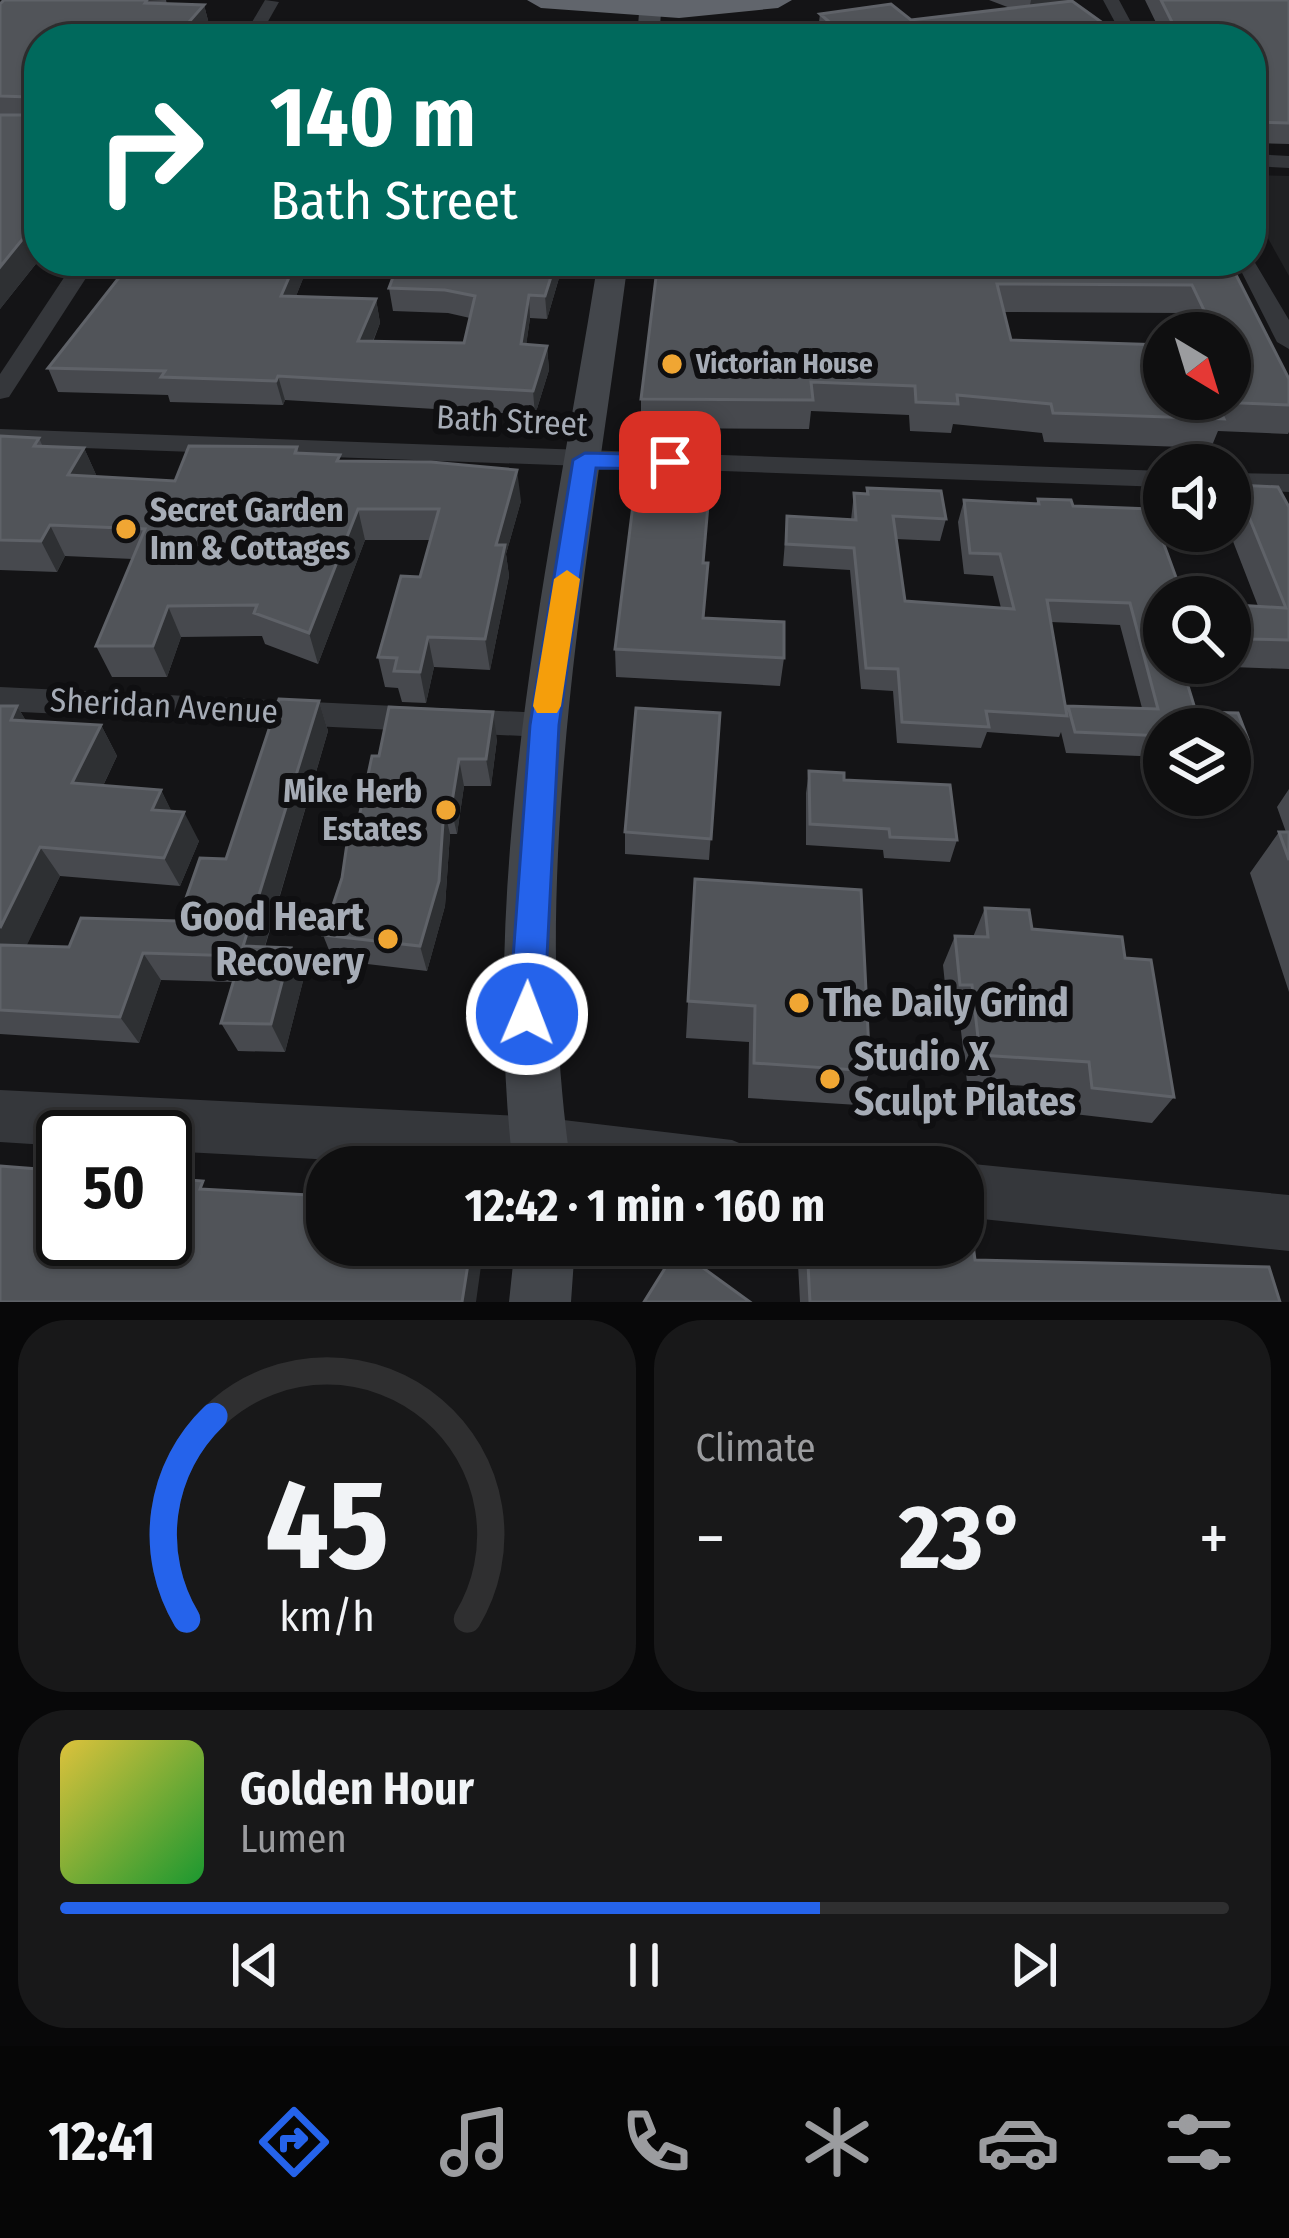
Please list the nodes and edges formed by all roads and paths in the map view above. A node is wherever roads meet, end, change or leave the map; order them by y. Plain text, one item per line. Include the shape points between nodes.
1 (778, 0) edge
2 (554, 1) edge
3 (650, 19) edge
4 (76, 276) edge
5 (611, 276) edge
6 (1255, 276) edge
7 (1289, 342) edge
8 (0, 392) edge
9 (0, 437) edge
10 (585, 460) junction
11 (1143, 477) edge
12 (1251, 482) edge
13 (1289, 483) edge
14 (0, 699) edge
15 (544, 725) junction
16 (0, 1116) edge
17 (415, 1146) edge
18 (538, 1146) edge
19 (984, 1192) edge
20 (1289, 1223) edge
21 (543, 1266) edge
22 (540, 1302) edge

1 - 3 highway
2 - 3 highway via 603,4
4 - 8 street
5 - 10 main road
6 - 7 street
9 - 10 street, Bath Street
10 - 11 street, Bath Street
10 - 15 main road
12 - 13 street
14 - 15 street, Sheridan Avenue
15 - 18 main road via 526,972 527,1081
16 - 17 street
19 - 20 street
21 - 22 main road

